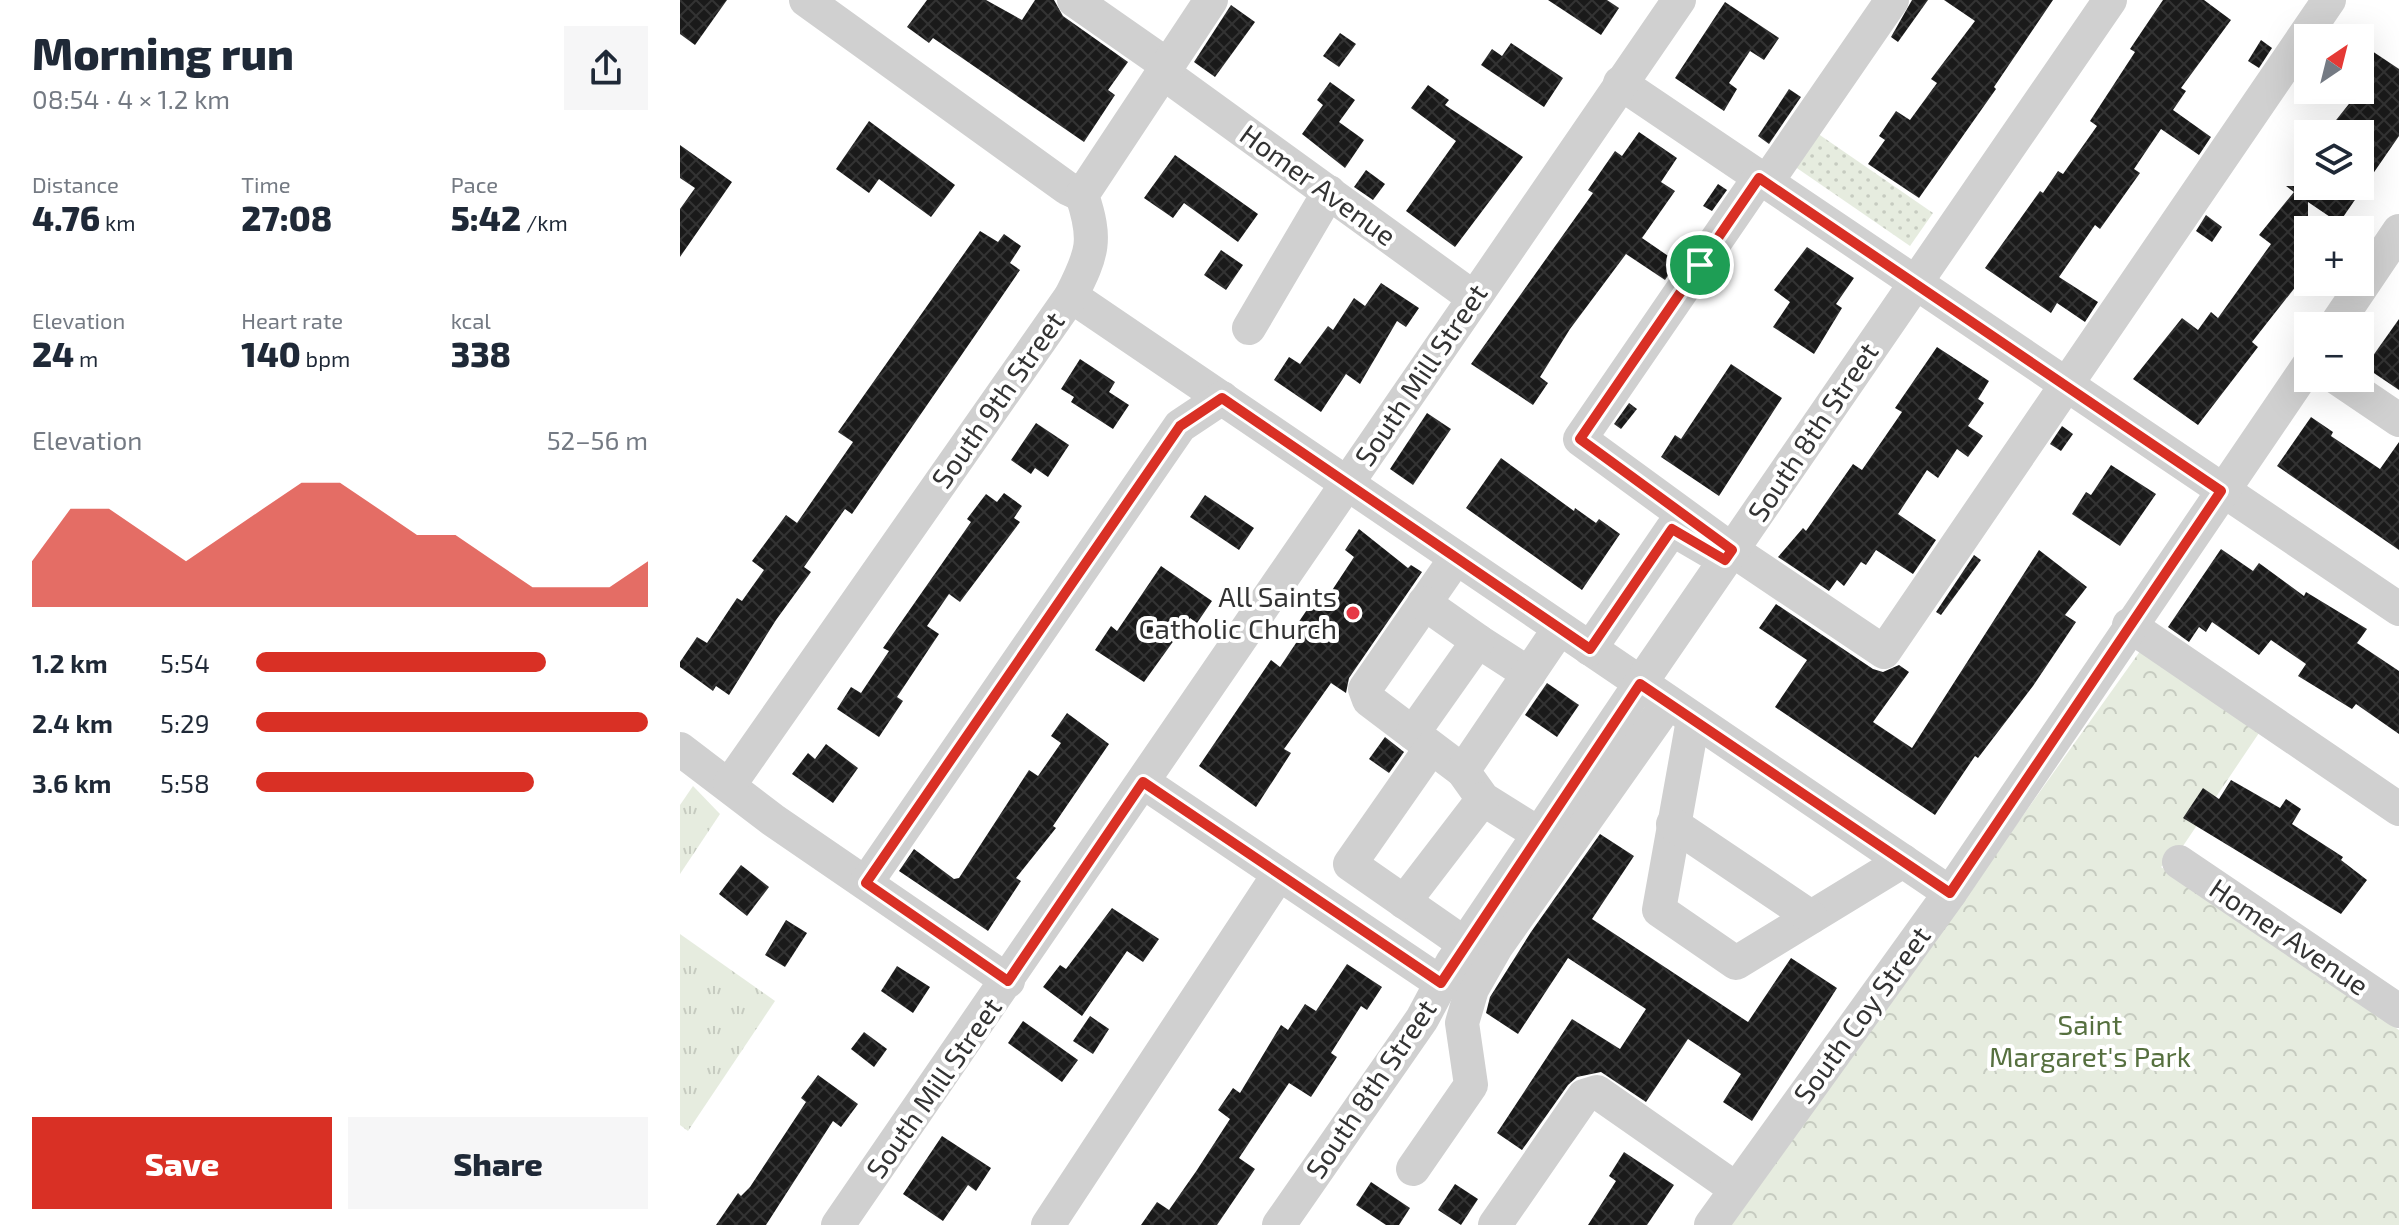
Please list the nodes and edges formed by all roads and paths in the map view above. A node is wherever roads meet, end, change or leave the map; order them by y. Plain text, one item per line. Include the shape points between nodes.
1 (806, 0) edge
2 (1074, 0) edge
3 (1211, 0) edge
4 (1679, 0) edge
5 (1892, 0) edge
6 (2110, 0) edge
7 (2329, 0) edge
8 (1164, 68) junction
9 (1620, 83) junction
10 (1763, 180) junction
11 (1329, 192) junction
12 (1082, 195) junction
13 (2399, 231) edge
14 (1914, 283) junction
15 (1071, 296) junction
16 (1474, 298) junction
17 (2344, 312) edge
18 (1249, 328) dead end
19 (2065, 385) junction
20 (2294, 386) edge
21 (2358, 392) edge
22 (1222, 398) junction
23 (2399, 420) edge
24 (1347, 483) junction
25 (2221, 491) junction
26 (1729, 555) junction
27 (1456, 558) junction
28 (1424, 603) junction
29 (2399, 609) edge
30 (2129, 625) junction
31 (1559, 629) junction
32 (1478, 641) junction
33 (1590, 649) junction
34 (1529, 674) junction
35 (1667, 702) junction
36 (1422, 740) junction
37 (680, 749) edge
38 (1463, 771) junction
39 (1143, 782) junction
40 (730, 784) junction
41 (1483, 799) junction
42 (2399, 809) edge
43 (1673, 824) junction
44 (1539, 834) junction
45 (1903, 861) junction
46 (2179, 862) dead end
47 (1279, 874) junction
48 (866, 883) junction
49 (1950, 893) junction
50 (1404, 902) junction
51 (1811, 917) junction
52 (1465, 944) junction
53 (1008, 981) junction
54 (1441, 983) junction
55 (2399, 1011) edge
56 (1413, 1169) dead end
57 (1736, 1189) junction
58 (838, 1225) edge
59 (1048, 1225) edge
60 (1279, 1225) edge
61 (1495, 1225) edge
62 (1711, 1225) edge

1 - 12 street
2 - 8 street, Homer Avenue
3 - 8 street
4 - 9 street, South Mill Street
5 - 10 street
6 - 14 street, South 8th Street
7 - 19 street
8 - 11 street, Homer Avenue
8 - 12 street
9 - 10 street
9 - 16 street, South Mill Street
10 - 14 street
10 - 26 street via 1580,439
11 - 16 street, Homer Avenue
11 - 18 street
12 - 15 street, South 9th Street via 1094,231 1090,259
13 - 17 street
14 - 19 street
14 - 26 street, South 8th Street
15 - 22 street
15 - 40 street, South 9th Street
16 - 24 street, South Mill Street
19 - 25 street
19 - 26 street via 1884,652
20 - 25 street, South Coy Street
21 - 23 street
22 - 24 street
22 - 48 street via 1180,426
24 - 27 street
24 - 39 street, South Mill Street
25 - 29 street
25 - 30 street, South Coy Street
26 - 33 street via 1672,529
26 - 35 street, South 8th Street
27 - 28 street
27 - 31 street
28 - 32 street
28 - 36 street via 1365,689 1369,700
30 - 42 street
30 - 49 street, South Coy Street
31 - 33 street
31 - 34 street
32 - 34 street
32 - 36 street
33 - 35 street
34 - 38 street
35 - 43 street
35 - 44 street, South 8th Street
35 - 45 street
35 - 56 street via 1472,989 1462,1023 1471,1085
36 - 38 street
36 - 50 street via 1350,864
37 - 40 street
38 - 41 street
39 - 47 street
39 - 53 street, South Mill Street
40 - 48 street
41 - 44 street
41 - 50 street
43 - 51 street
43 - 51 street via 1659,910 1736,963
44 - 52 street, South 8th Street
45 - 49 street
45 - 51 street
46 - 55 street, Homer Avenue
47 - 54 street
47 - 59 street
48 - 53 street
49 - 57 street, South Coy Street
50 - 52 street
52 - 54 street, South 8th Street
53 - 58 street, South Mill Street
54 - 60 street, South 8th Street via 1422,1019
57 - 61 street via 1597,1092 1584,1096
57 - 62 street, South Coy Street

